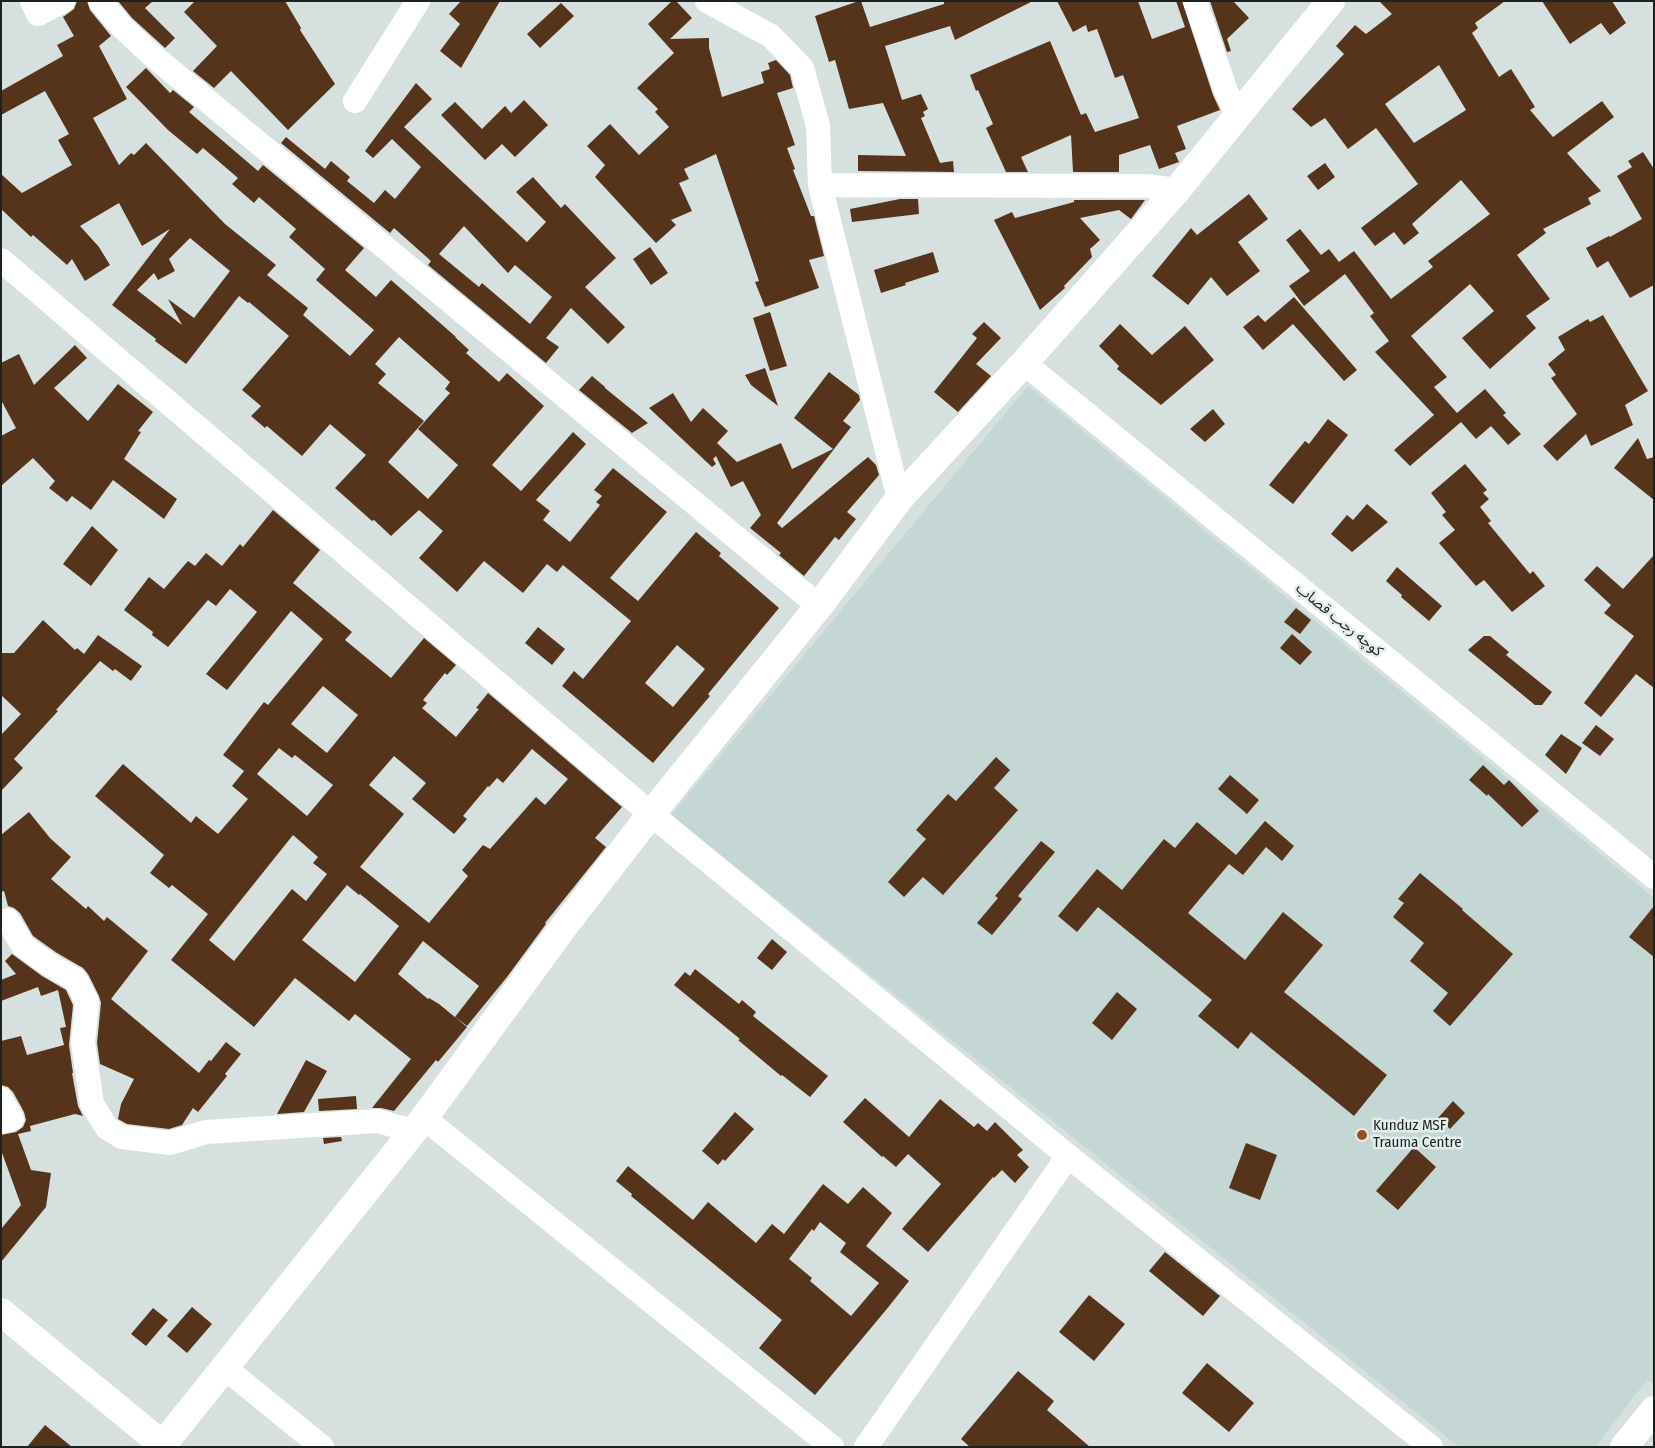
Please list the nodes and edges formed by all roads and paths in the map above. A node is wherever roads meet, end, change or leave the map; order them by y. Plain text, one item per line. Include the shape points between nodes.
1 (32, 1) edge
2 (64, 1) edge
3 (100, 1) edge
4 (418, 1) edge
5 (707, 1) edge
6 (1196, 1) edge
7 (1331, 1) edge
8 (355, 101) dead end
9 (1238, 116) junction
10 (820, 185) junction
11 (1177, 190) junction
12 (1, 260) edge
13 (1024, 362) junction
14 (900, 499) junction
15 (819, 606) junction
16 (651, 814) junction
17 (1654, 877) edge
18 (8, 920) dead end
19 (1, 1099) edge
20 (1, 1122) edge
21 (419, 1125) junction
22 (1068, 1156) junction
23 (1, 1312) edge
24 (225, 1368) junction
25 (1654, 1410) edge
26 (162, 1446) edge
27 (322, 1447) edge
28 (832, 1447) edge
29 (866, 1447) edge
30 (1431, 1447) edge
31 (1624, 1447) edge

1 - 2 street via 38,14
3 - 15 street via 152,55
4 - 8 street
5 - 10 street via 771,36 802,68 818,126
6 - 9 street via 1226,91
7 - 9 main road
9 - 11 main road
10 - 11 street via 1146,186
10 - 14 street
11 - 13 main road
12 - 16 street
13 - 14 main road
13 - 17 street, کوچه رجب قصاب
14 - 15 main road
15 - 16 main road
16 - 21 main road via 562,929
16 - 22 street
18 - 21 street via 23,946 76,980 87,1002 83,1043 92,1104 107,1128 122,1137 170,1144 206,1132 377,1121
19 - 20 street via 12,1119
21 - 24 main road
21 - 28 street
22 - 29 street
22 - 30 street
23 - 26 main road
24 - 26 main road
24 - 27 street
25 - 31 main road

